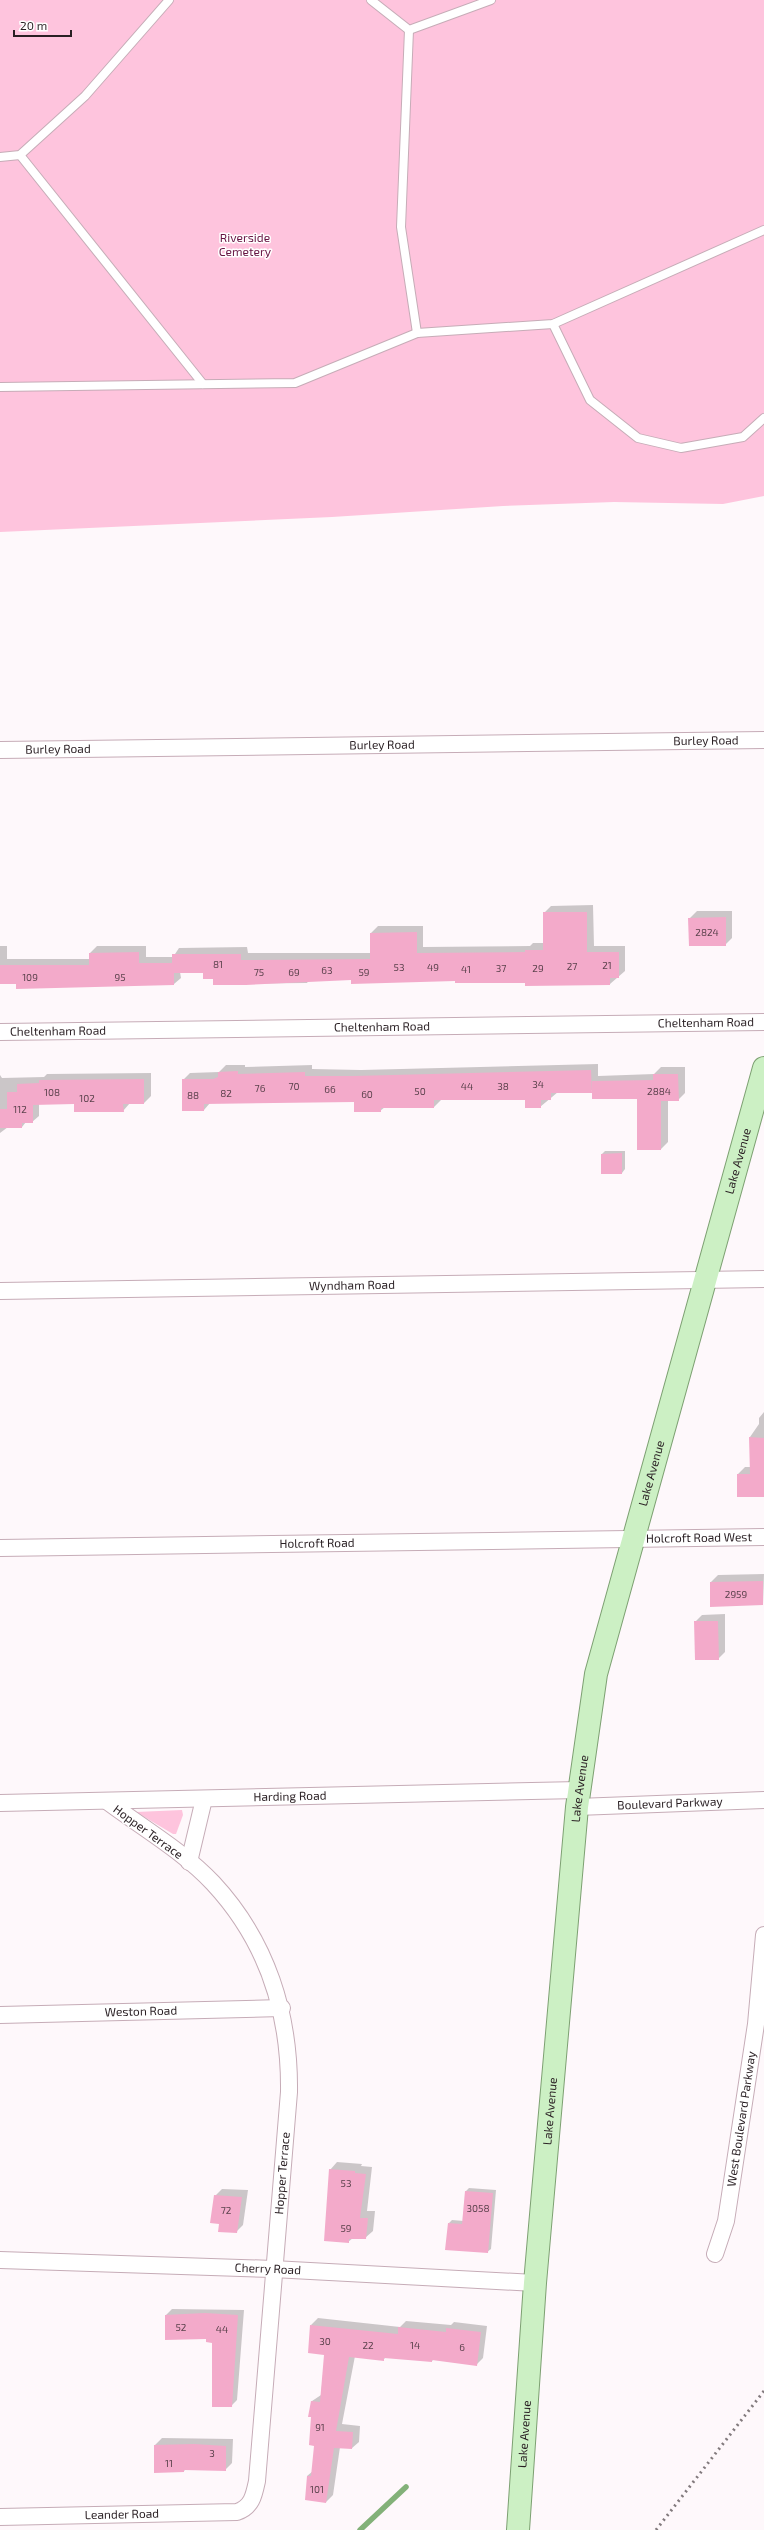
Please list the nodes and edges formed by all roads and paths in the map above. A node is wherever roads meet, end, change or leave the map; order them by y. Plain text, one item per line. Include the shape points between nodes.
1 (169, 0) edge
2 (371, 0) edge
3 (492, 0) edge
4 (409, 30) junction
5 (20, 155) junction
6 (0, 157) edge
7 (764, 230) edge
8 (553, 324) junction
9 (417, 333) junction
10 (203, 384) junction
11 (0, 387) edge
12 (764, 418) edge
13 (764, 740) edge
14 (0, 750) edge
15 (764, 1022) edge
16 (0, 1032) edge
17 (764, 1068) edge
18 (764, 1279) edge
19 (704, 1280) junction
20 (0, 1292) edge
21 (764, 1537) edge
22 (634, 1538) junction
23 (0, 1548) edge
24 (578, 1798) junction
25 (204, 1799) junction
26 (764, 1800) edge
27 (108, 1802) junction
28 (0, 1803) edge
29 (189, 1862) junction
30 (764, 1935) edge
31 (282, 2008) junction
32 (0, 2015) edge
33 (760, 2020) edge
34 (715, 2254) dead end
35 (0, 2260) edge
36 (273, 2269) junction
37 (535, 2282) junction
38 (244, 2510) joint
39 (0, 2517) edge
40 (518, 2530) edge

1 - 5 lane via 85,96
2 - 4 lane
3 - 4 lane
4 - 9 lane via 401,227
5 - 6 lane
5 - 10 lane
7 - 8 lane
8 - 9 lane
8 - 12 lane via 590,400 638,438 681,448 743,437
9 - 10 lane via 294,383
10 - 11 lane
13 - 14 street, Burley Road
15 - 16 street, Cheltenham Road
17 - 19 main road, Lake Avenue
18 - 19 street, Wyndham Road
19 - 20 street, Wyndham Road
19 - 22 main road, Lake Avenue
21 - 22 street, Holcroft Road West
22 - 23 street, Holcroft Road
22 - 24 main road, Lake Avenue via 596,1674
24 - 25 street, Harding Road
24 - 26 street, Boulevard Parkway
24 - 37 main road, Lake Avenue
25 - 27 street, Harding Road
25 - 29 street, Hopper Terrace
27 - 28 street, Harding Road
27 - 29 street, Hopper Terrace
29 - 31 street, Hopper Terrace via 213,1883 247,1927 261,1953
30 - 33 street, West Boulevard Parkway
31 - 32 street, Weston Road
31 - 36 street, Hopper Terrace via 288,2047 289,2092
33 - 34 street, West Boulevard Parkway via 726,2221
35 - 36 street, Cherry Road
36 - 37 street, Cherry Road
36 - 38 street, Hopper Terrace via 257,2481 253,2498
37 - 40 main road, Lake Avenue
38 - 39 street, Leander Road

